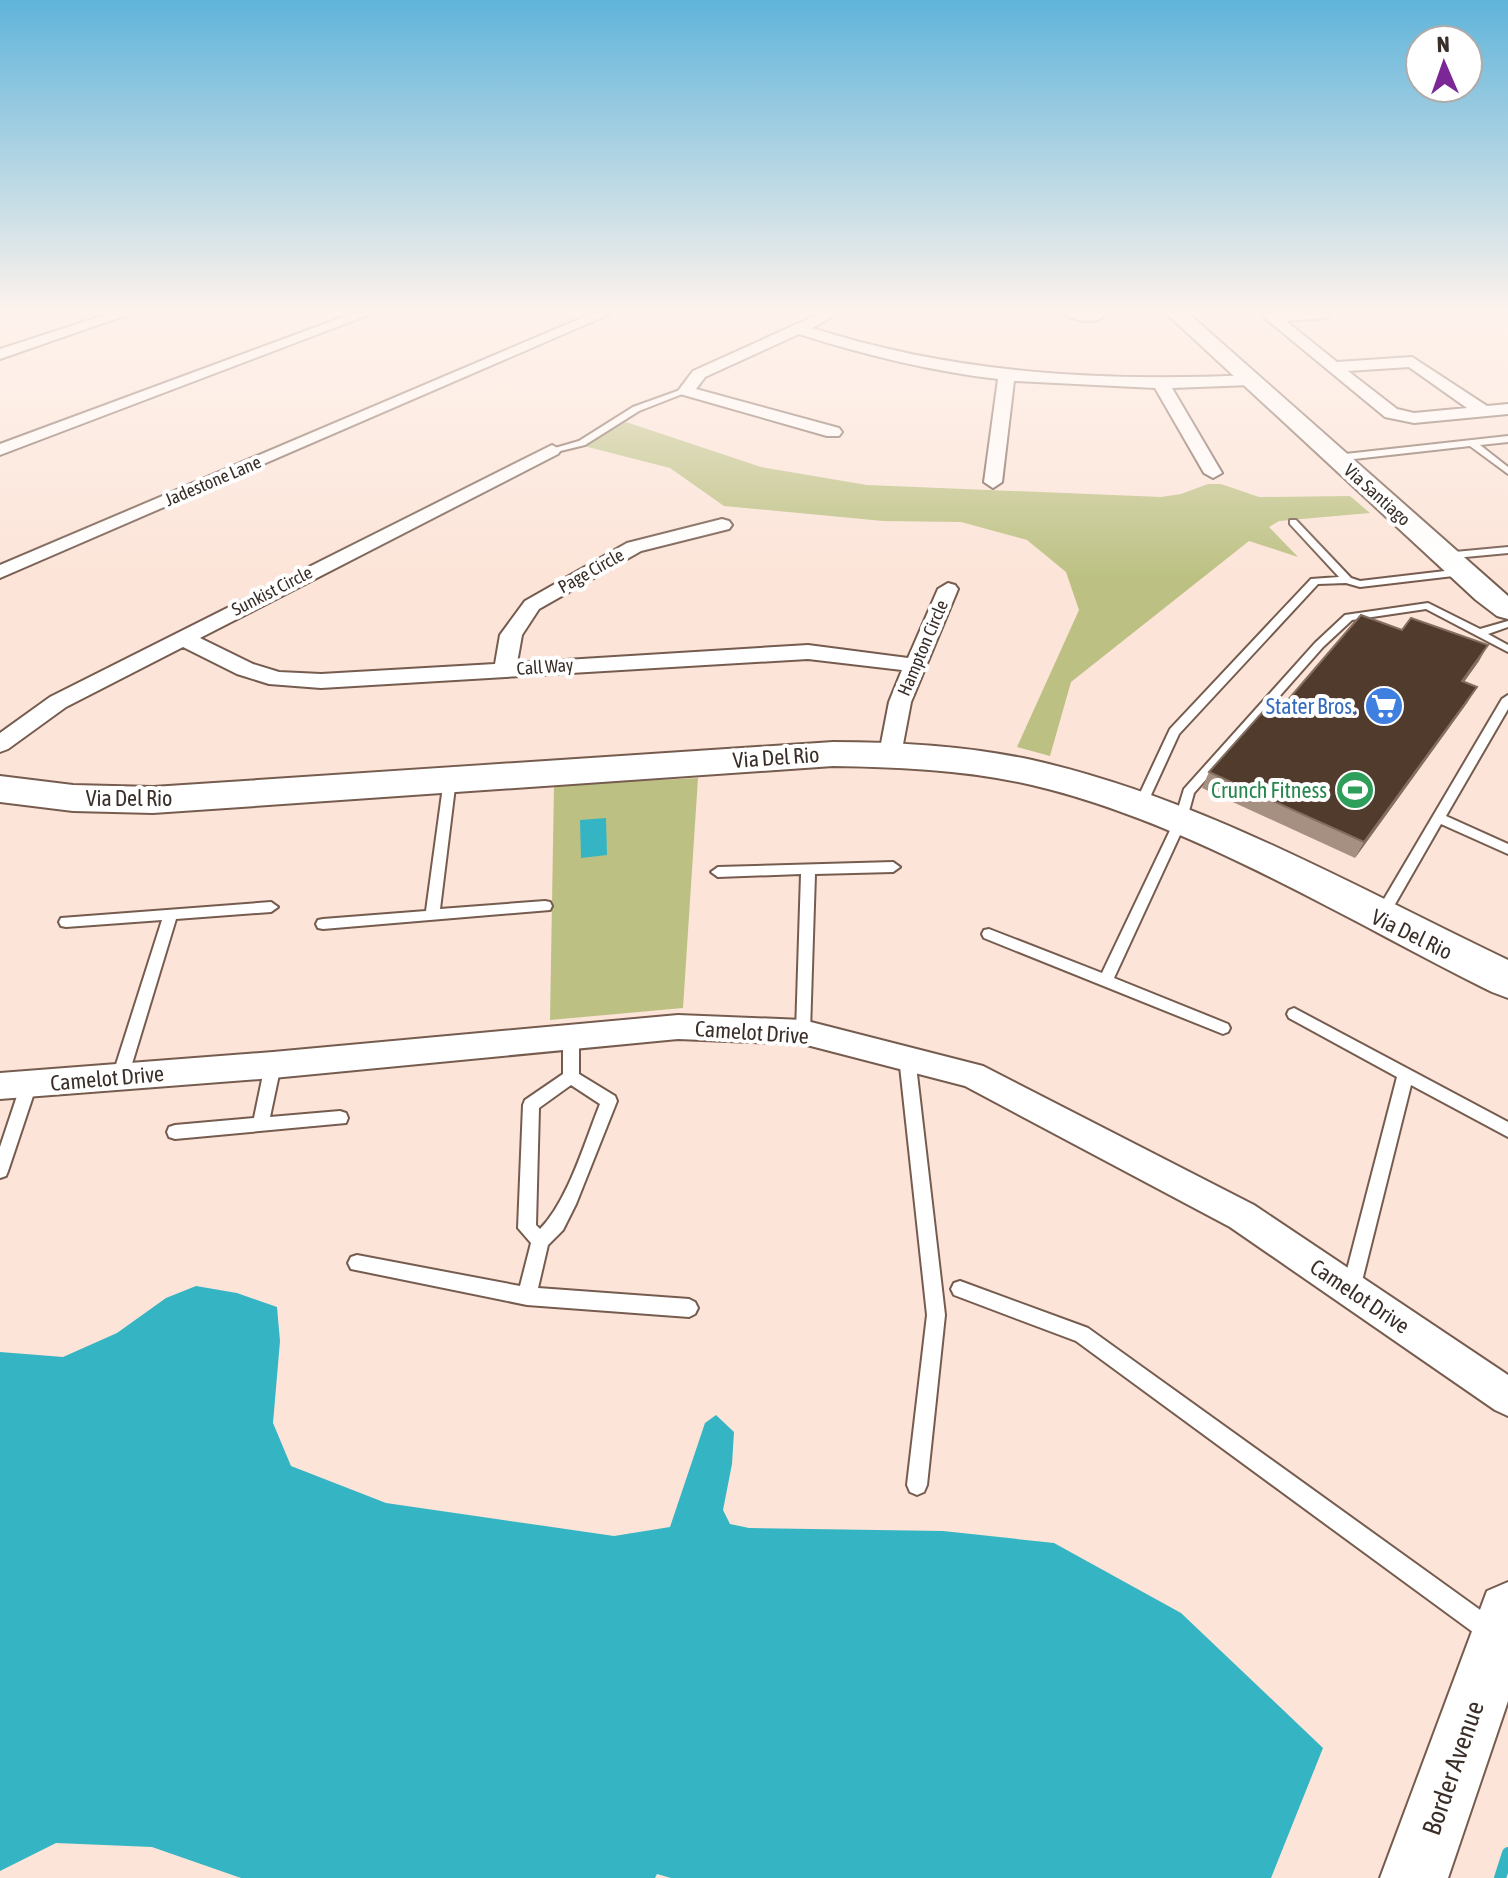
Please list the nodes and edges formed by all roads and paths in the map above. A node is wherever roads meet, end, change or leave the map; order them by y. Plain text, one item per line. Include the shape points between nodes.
1 (129, 402) edge
2 (398, 402) edge
3 (656, 402) edge
4 (724, 402) edge
5 (1004, 402) edge
6 (1172, 402) edge
7 (1275, 402) edge
8 (1377, 402) edge
9 (1470, 402) edge
10 (1508, 409) edge
11 (1483, 411) junction
12 (833, 432) dead end
13 (1508, 439) edge
14 (1472, 443) junction
15 (0, 450) edge
16 (552, 450) joint
17 (1336, 458) junction
18 (1508, 471) edge
19 (1213, 473) dead end
20 (993, 482) dead end
21 (1293, 522) dead end
22 (722, 525) dead end
23 (1508, 550) edge
24 (1453, 564) junction
25 (0, 572) edge
26 (1347, 580) junction
27 (948, 589) dead end
28 (1508, 610) edge
29 (1508, 624) edge
30 (1479, 633) junction
31 (181, 637) junction
32 (1508, 649) edge
33 (917, 666) junction
34 (505, 669) junction
35 (1506, 707) edge
36 (0, 744) edge
37 (891, 754) junction
38 (450, 779) junction
39 (0, 789) edge
40 (1140, 806) junction
41 (1438, 818) junction
42 (1180, 822) junction
43 (1508, 849) edge
44 (893, 867) dead end
45 (808, 869) junction
46 (718, 872) dead end
47 (545, 906) dead end
48 (271, 907) dead end
49 (170, 915) junction
50 (432, 916) junction
51 (1380, 918) junction
52 (66, 922) dead end
53 (323, 924) dead end
54 (989, 934) dead end
55 (1508, 980) edge
56 (1105, 982) junction
57 (1294, 1014) dead end
58 (1223, 1028) dead end
59 (803, 1032) junction
60 (571, 1037) junction
61 (907, 1057) junction
62 (273, 1065) junction
63 (1405, 1076) junction
64 (120, 1077) junction
65 (571, 1077) junction
66 (14, 1085) edge
67 (340, 1118) dead end
68 (261, 1124) junction
69 (1508, 1130) edge
70 (175, 1132) dead end
71 (0, 1171) edge
72 (540, 1241) junction
73 (357, 1263) dead end
74 (960, 1289) dead end
75 (1350, 1290) junction
76 (527, 1296) junction
77 (689, 1308) dead end
78 (1508, 1397) edge
79 (917, 1485) dead end
80 (1504, 1625) edge
81 (1414, 1878) edge

1 - 15 street
2 - 25 street, Jadestone Lane
3 - 16 lane via 582,443
4 - 12 street
5 - 20 street
6 - 19 street
7 - 17 street, Via Santiago
8 - 11 street via 1402,417
9 - 11 street
10 - 11 street
13 - 14 lane
14 - 17 lane
14 - 18 lane
16 - 31 street, Sunkist Circle
17 - 24 street, Via Santiago
21 - 26 lane
22 - 34 street, Page Circle via 634,547 532,605 511,635
23 - 24 lane
24 - 26 lane via 1360,584
24 - 28 street, Via Santiago
26 - 40 lane via 1315,581 1174,732
27 - 33 street, Hampton Circle
29 - 30 lane
30 - 32 lane
30 - 42 lane via 1428,606 1349,617 1188,792
31 - 34 street, Call Way via 277,679 369,679
31 - 36 street, Sunkist Circle via 58,702
33 - 34 street, Call Way via 808,652
33 - 37 street, Hampton Circle via 900,702
35 - 41 lane
37 - 38 main road, Via Del Rio
37 - 40 main road, Via Del Rio via 1017,770
38 - 39 main road, Via Del Rio via 153,800
38 - 50 lane
40 - 42 main road, Via Del Rio
41 - 43 lane
41 - 51 lane
42 - 51 main road, Via Del Rio
42 - 56 lane
44 - 45 lane
45 - 46 lane
45 - 59 lane
47 - 50 lane
48 - 49 lane
49 - 52 lane
49 - 64 lane
50 - 53 lane
51 - 55 main road, Via Del Rio
54 - 56 lane
56 - 58 lane
57 - 63 lane
59 - 60 street, Camelot Drive via 678,1027
59 - 61 street, Camelot Drive
60 - 62 street, Camelot Drive
60 - 65 lane
61 - 75 street, Camelot Drive via 972,1075 1185,1186 1242,1216
61 - 79 lane via 936,1315
62 - 64 street, Camelot Drive
62 - 68 lane
63 - 69 lane
63 - 75 lane
64 - 66 street, Camelot Drive
65 - 72 lane via 531,1105 527,1228
65 - 72 lane via 609,1101 570,1199
66 - 71 lane
67 - 68 lane
68 - 70 lane
72 - 76 lane
73 - 76 lane
74 - 80 lane via 1082,1334
75 - 78 street, Camelot Drive
76 - 77 lane
80 - 81 street, Border Avenue

